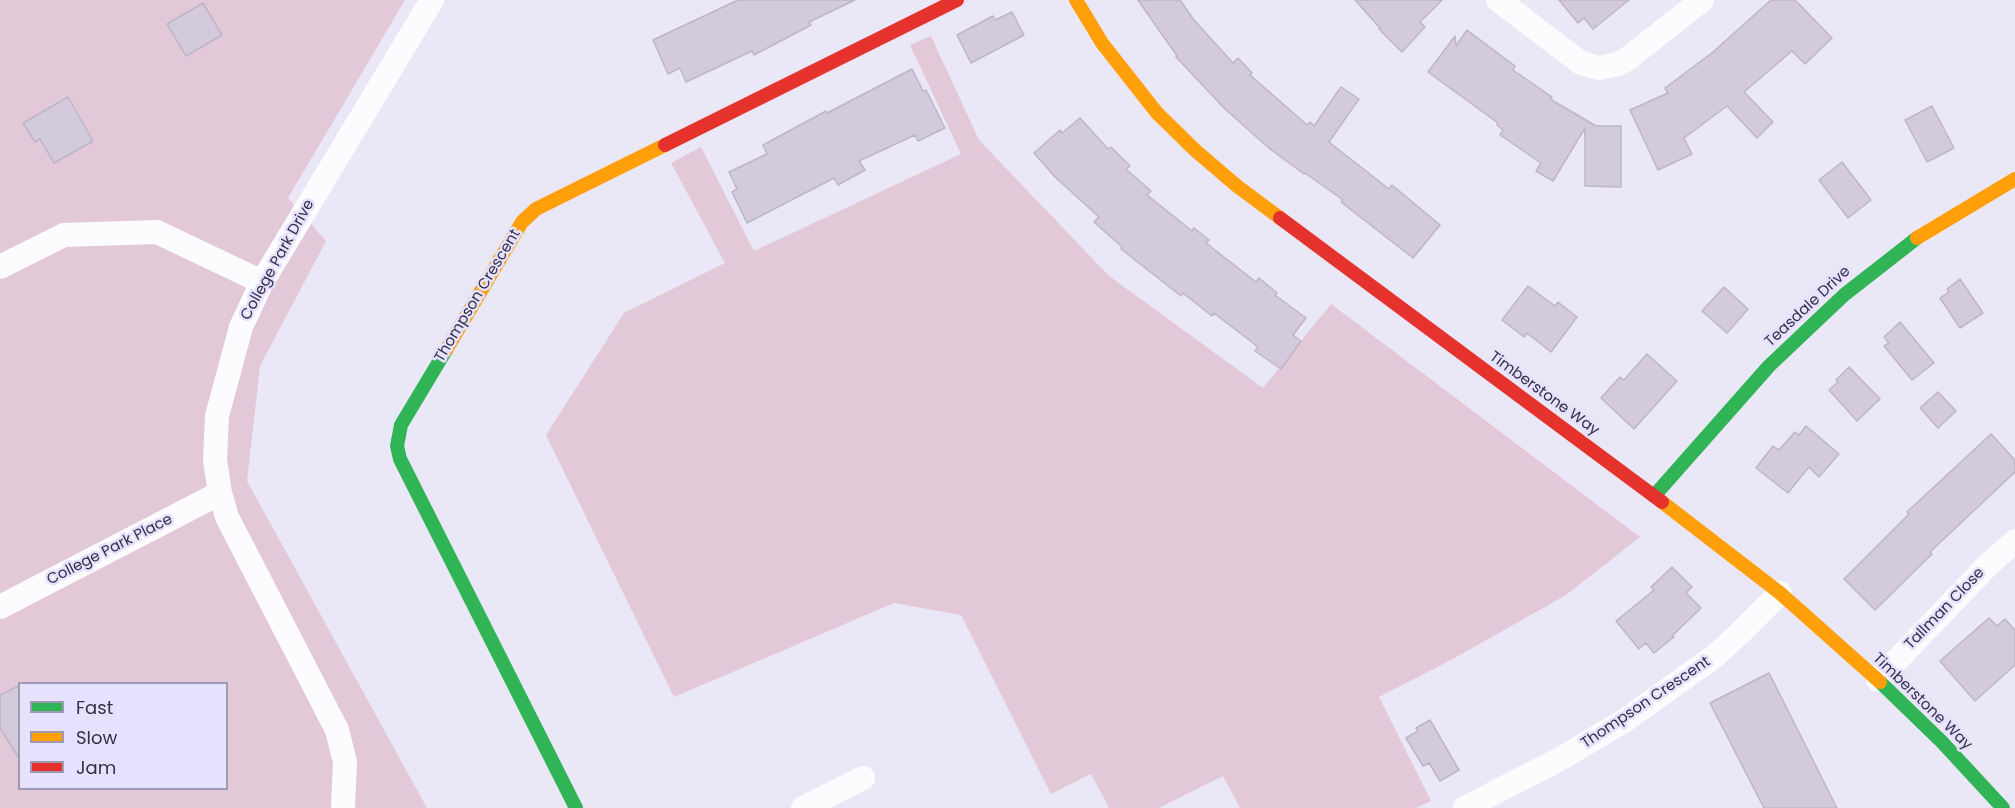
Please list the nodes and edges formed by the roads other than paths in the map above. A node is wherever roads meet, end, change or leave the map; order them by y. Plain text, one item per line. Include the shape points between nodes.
1 (432, 0) edge
2 (957, 0) edge
3 (1076, 0) edge
4 (1498, 0) edge
5 (1702, 0) edge
6 (2015, 179) edge
7 (0, 267) edge
8 (262, 282) junction
9 (220, 493) junction
10 (1654, 496) junction
11 (2015, 541) edge
12 (1780, 593) junction
13 (0, 607) edge
14 (1878, 680) junction
15 (863, 778) dead end
16 (343, 808) edge
17 (576, 808) edge
18 (803, 808) edge
19 (1465, 808) edge
20 (2003, 808) edge

1 - 8 street, College Park Drive
2 - 17 street, Thompson Crescent via 536,209 522,222 401,425 397,446 403,466
3 - 10 street, Timberstone Way via 1124,73 1196,151 1237,186
4 - 5 street via 1581,63 1599,68 1626,60
6 - 10 street, Teasdale Drive via 1924,233 1844,295 1769,366
7 - 8 street via 64,235 157,232
8 - 9 street, College Park Drive via 241,327 218,416 215,460
9 - 13 street, College Park Place
9 - 16 street, College Park Drive via 227,517 337,729 345,762
10 - 12 street, Timberstone Way
11 - 14 street, Tallman Close
12 - 14 street, Timberstone Way
12 - 19 street, Thompson Crescent via 1715,656 1634,714 1560,759
14 - 20 street, Timberstone Way
15 - 18 street

